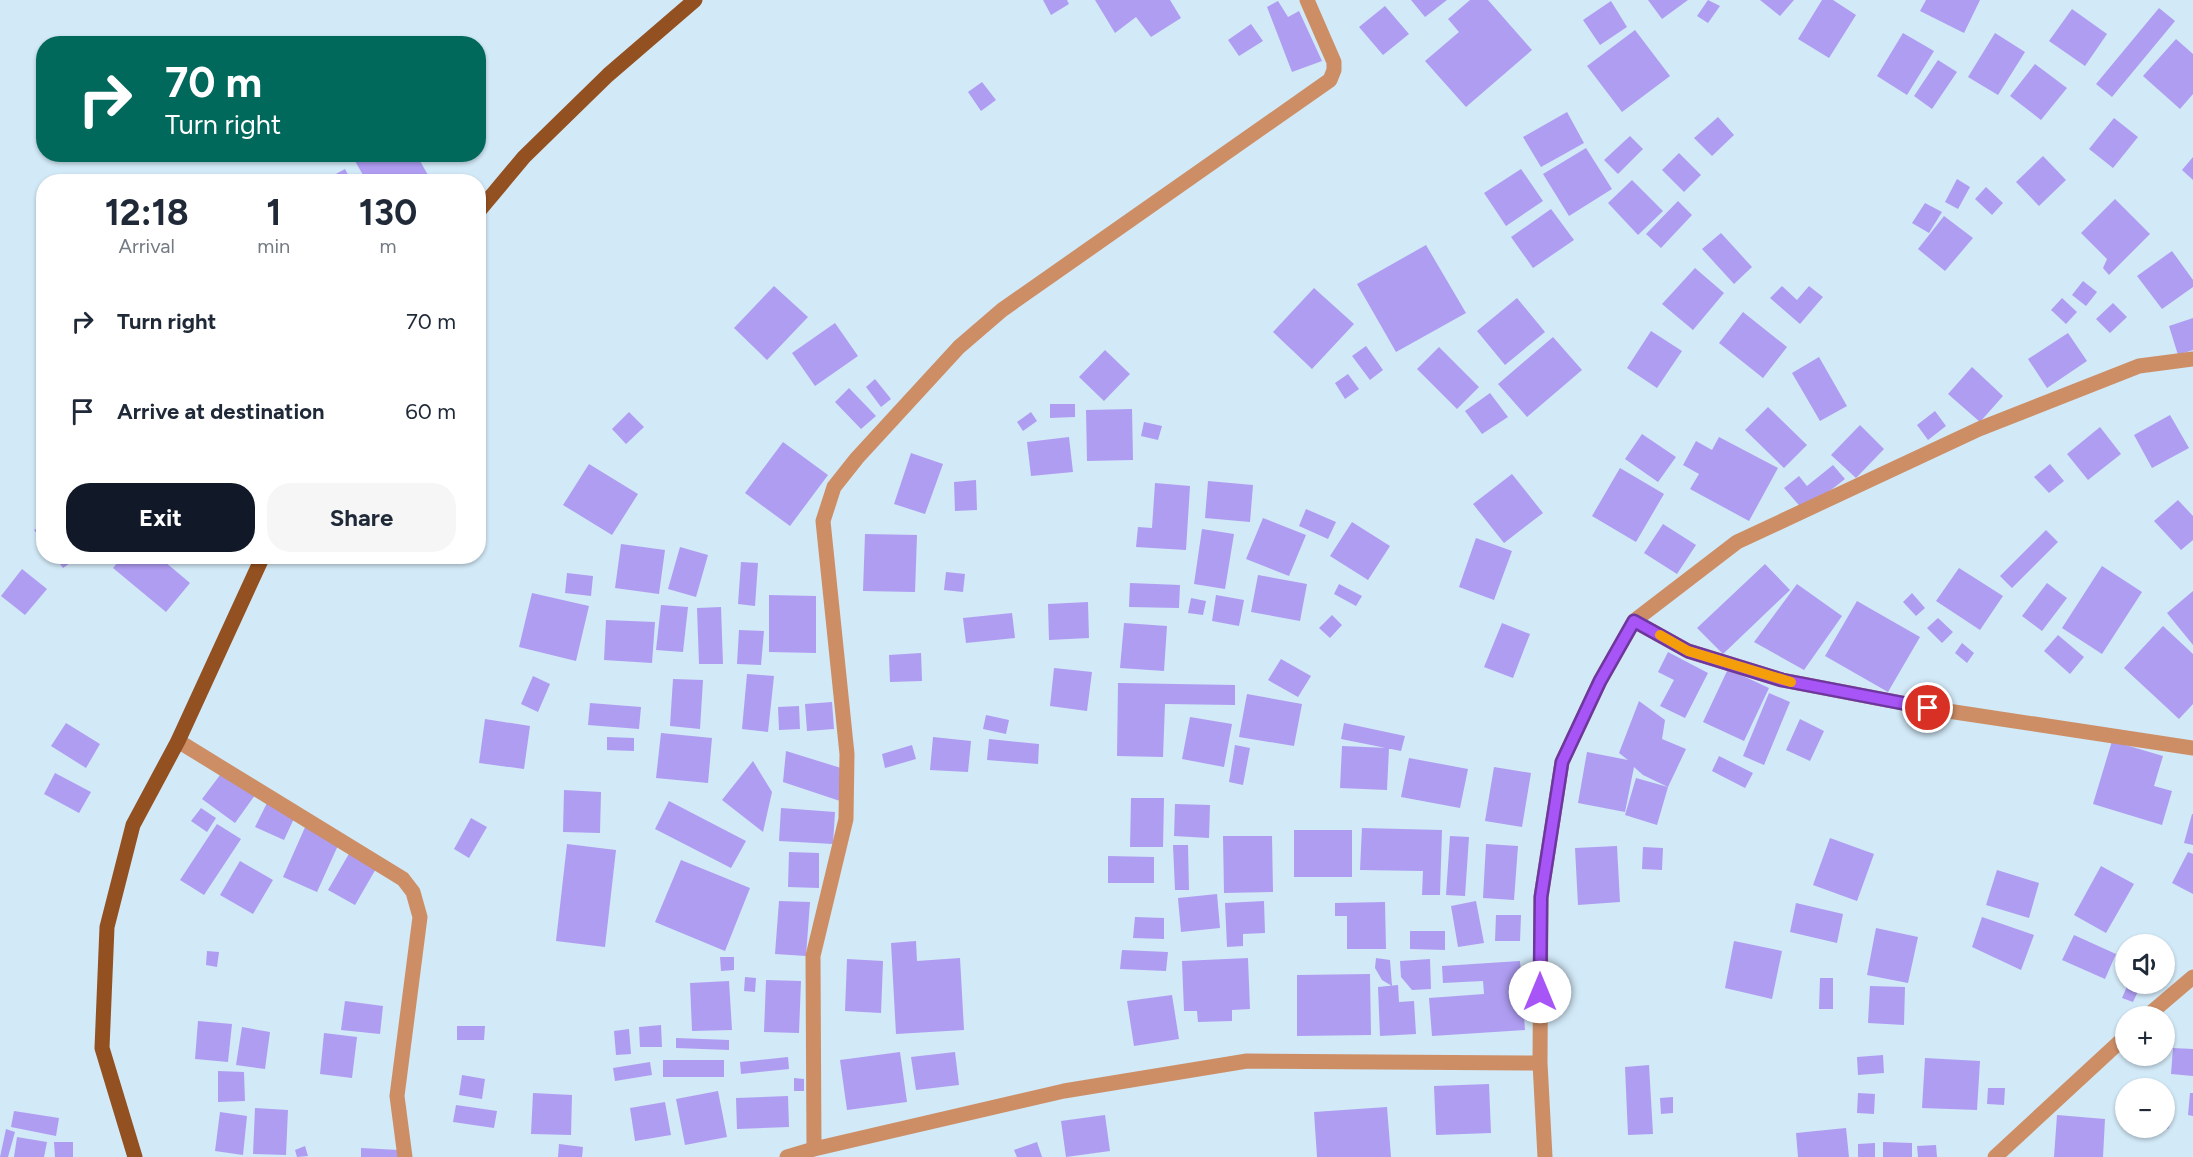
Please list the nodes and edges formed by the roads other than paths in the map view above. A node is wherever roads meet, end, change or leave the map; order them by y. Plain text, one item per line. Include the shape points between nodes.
1 (695, 0) edge
2 (1307, 0) edge
3 (486, 202) edge
4 (2193, 359) edge
5 (259, 564) edge
6 (1634, 621) junction
7 (178, 741) junction
8 (2193, 748) edge
9 (2193, 977) edge
10 (2159, 1006) edge
11 (2115, 1046) edge
12 (1540, 1063) junction
13 (814, 1149) junction
14 (135, 1157) edge
15 (405, 1157) edge
16 (787, 1157) edge
17 (1545, 1157) edge
18 (1995, 1157) edge

1 - 3 main road via 608,75 524,157
2 - 13 street via 1334,62 1330,80 1002,310 959,347 834,487 823,521 847,754 846,819 813,956
4 - 6 street via 2139,366 1990,425 1737,542
5 - 7 main road
6 - 8 street via 1688,651 1782,680 1928,708
6 - 12 street via 1562,762 1541,897
7 - 14 main road via 133,825 107,927 102,1048
7 - 15 street via 403,879 413,892 420,917 397,1096
9 - 10 street
11 - 18 street
12 - 13 street via 1247,1061 1064,1091
12 - 17 street
13 - 16 street

